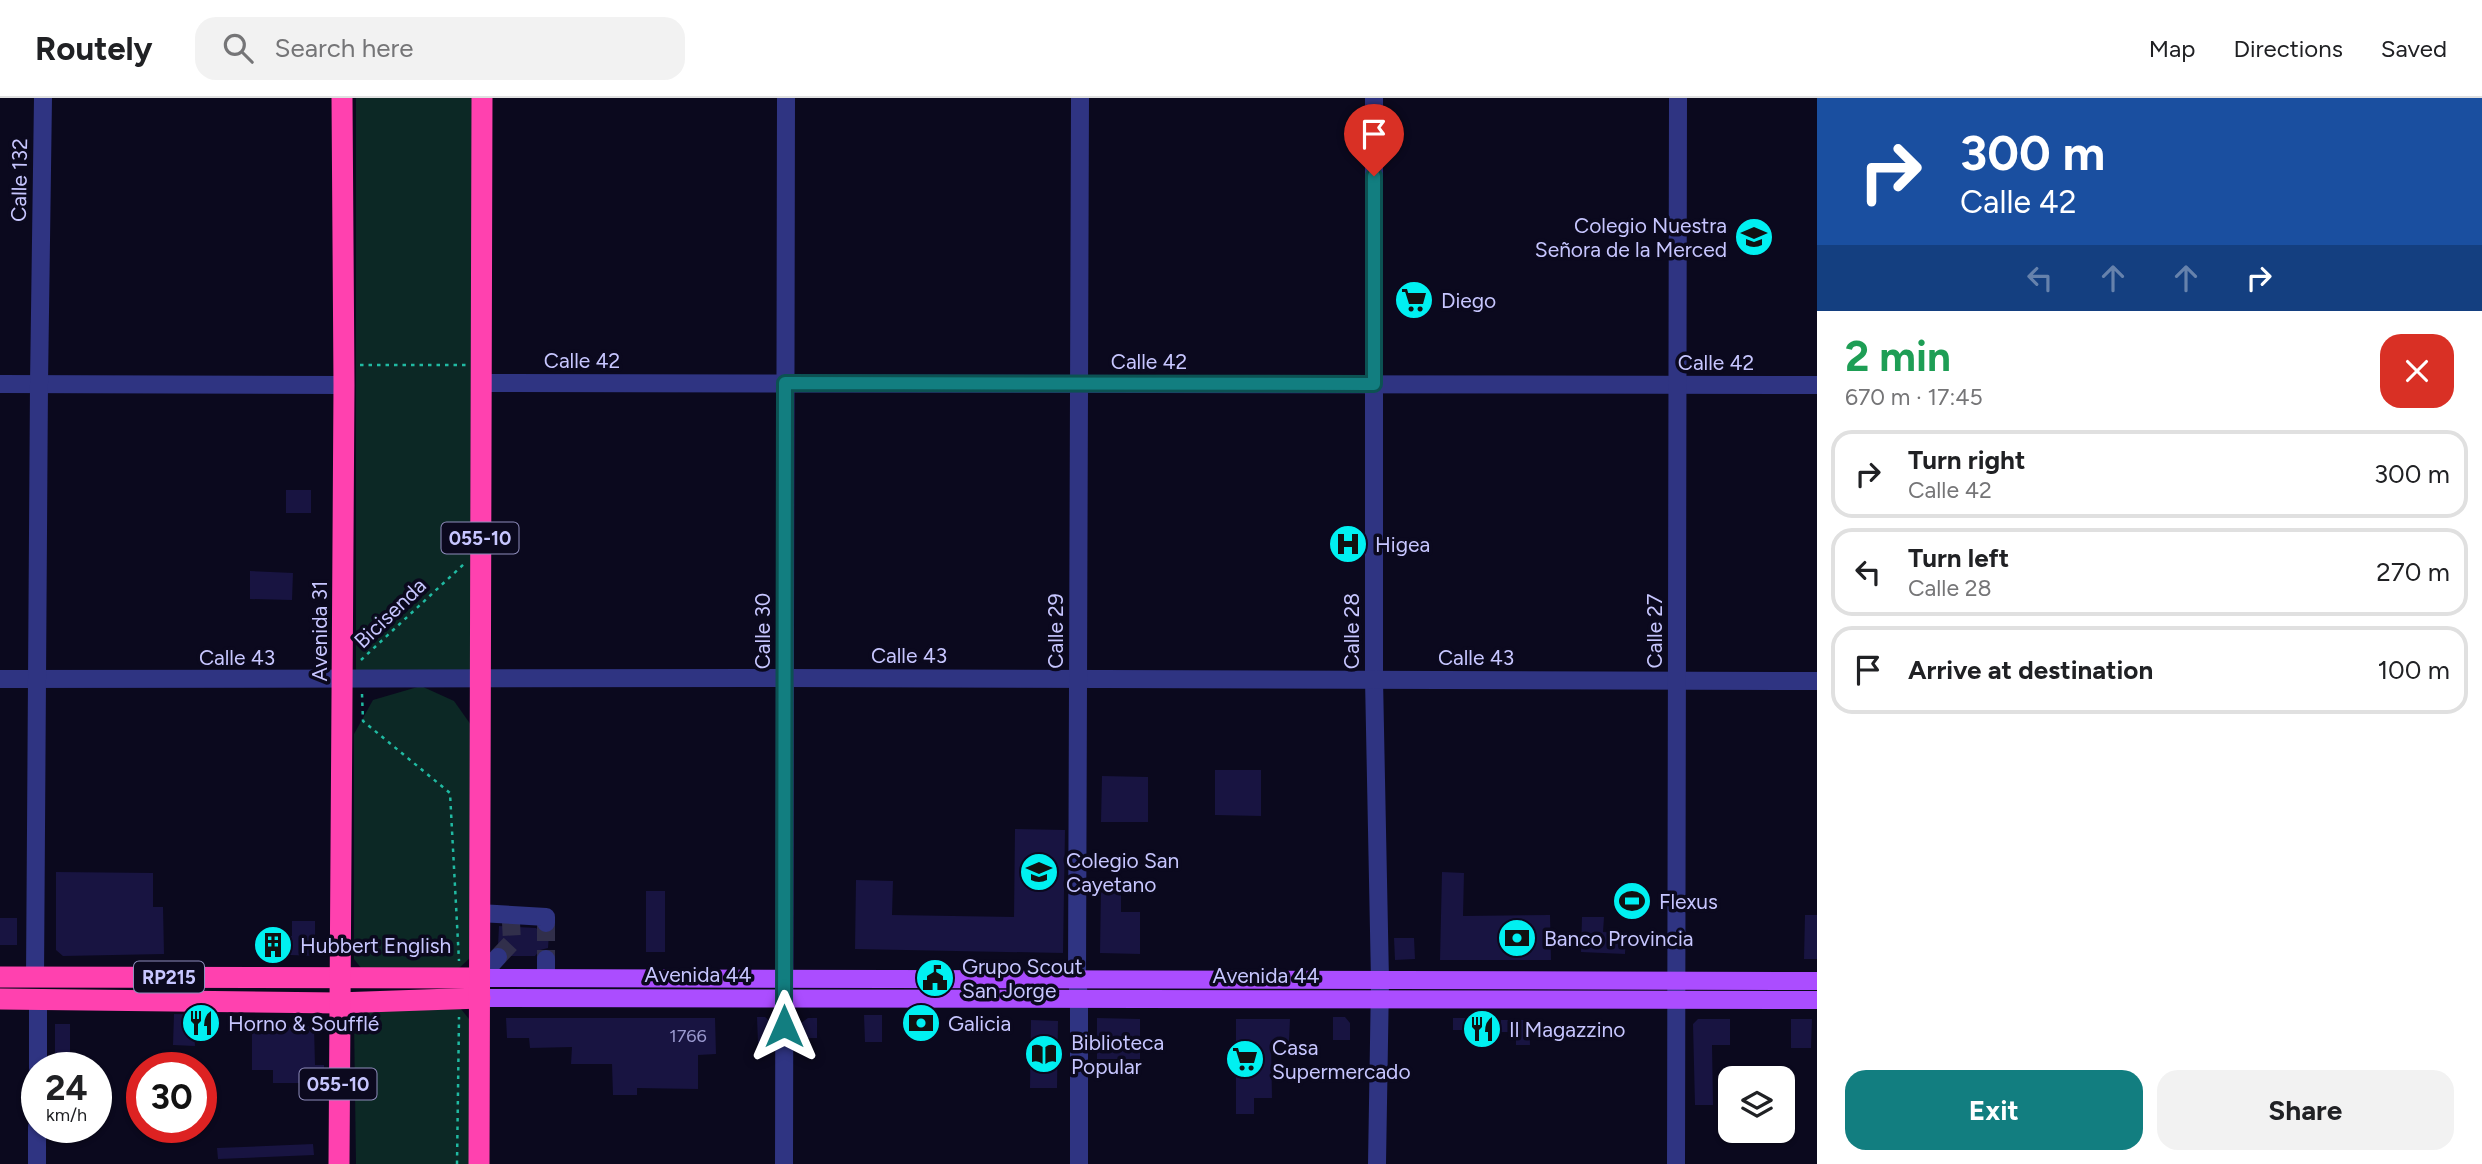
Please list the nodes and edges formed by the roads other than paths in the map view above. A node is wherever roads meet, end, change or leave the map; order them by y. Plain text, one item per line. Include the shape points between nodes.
1 (43, 98) edge
2 (342, 98) edge
3 (482, 98) edge
4 (786, 98) edge
5 (1080, 98) edge
6 (1374, 98) edge
7 (1678, 98) edge
8 (480, 374) junction
9 (344, 375) junction
10 (785, 383) junction
11 (0, 384) edge
12 (38, 384) junction
13 (1079, 384) junction
14 (1374, 384) junction
15 (1678, 385) junction
16 (1817, 385) edge
17 (480, 678) junction
18 (785, 678) junction
19 (1078, 678) junction
20 (0, 679) edge
21 (37, 679) junction
22 (1374, 679) junction
23 (353, 680) junction
24 (1677, 680) junction
25 (1817, 681) edge
26 (479, 913) junction
27 (546, 923) dead end
28 (498, 957) tunnel mouth
29 (546, 959) tunnel mouth
30 (0, 977) edge
31 (35, 977) junction
32 (338, 978) junction
33 (546, 978) junction
34 (784, 978) junction
35 (1077, 979) junction
36 (1676, 980) junction
37 (1380, 981) junction
38 (1817, 981) edge
39 (469, 988) junction
40 (0, 999) edge
41 (38, 999) junction
42 (784, 999) junction
43 (1079, 999) junction
44 (1380, 1000) junction
45 (1817, 1000) edge
46 (1676, 1001) junction
47 (338, 1003) junction
48 (38, 1052) edge
49 (37, 1143) edge
50 (37, 1164) edge
51 (338, 1164) edge
52 (479, 1164) edge
53 (784, 1164) edge
54 (1079, 1164) edge
55 (1377, 1164) edge
56 (1676, 1164) edge

1 - 12 street, Calle 132
2 - 9 highway, Avenida 31 / 055-10
3 - 8 highway, 055-10
4 - 10 street, Calle 30
5 - 13 street, Calle 29
6 - 14 street, Calle 28
7 - 15 street, Calle 27
8 - 10 street, Calle 42
8 - 17 highway, 055-10
9 - 12 street
9 - 23 highway, Avenida 31 / 055-10
10 - 13 street, Calle 42
10 - 18 street, Calle 30
11 - 12 street
12 - 21 street, Calle 132
13 - 14 street, Calle 42
13 - 19 street, Calle 29
14 - 15 street, Calle 42
14 - 22 street, Calle 28
15 - 16 street, Calle 42
15 - 24 street, Calle 27
17 - 18 street, Calle 43
17 - 23 street, Calle 43
17 - 26 highway, 055-10
18 - 19 street, Calle 43
18 - 34 street, Calle 30
19 - 22 street, Calle 43
19 - 35 street, Calle 29
20 - 21 street, Calle 43
21 - 23 street, Calle 43
21 - 31 street, Calle 132
22 - 24 street, Calle 43
22 - 37 street, Calle 28
23 - 32 highway, Avenida 31 / 055-10
24 - 25 street, Calle 43
24 - 36 street, Calle 27
26 - 27 street via 546,918
26 - 39 highway, 055-10
28 - 39 street
29 - 33 street
30 - 31 highway, Avenida 44 / RP215
31 - 32 highway, Avenida 44 / RP215
32 - 39 highway, Avenida 44 / RP215
32 - 47 highway, Avenida 31 / 055-10
33 - 34 main road, Avenida 44
33 - 39 main road, Avenida 44
34 - 35 main road, Avenida 44
34 - 42 street, Calle 30
35 - 37 main road, Avenida 44
35 - 43 street, Calle 29
36 - 37 main road, Avenida 44
36 - 38 main road, Avenida 44
36 - 46 street, Calle 27
37 - 44 street, Calle 28
39 - 42 main road, Avenida 44
39 - 47 highway, Avenida 44 / RP215
39 - 52 highway, 055-10
40 - 41 highway, Avenida 44 / RP215
41 - 47 highway, Avenida 44 / RP215
41 - 48 street
42 - 43 main road, Avenida 44
42 - 53 street, Calle 30
43 - 44 main road, Avenida 44
43 - 54 street, Calle 29
44 - 46 main road, Avenida 44
44 - 55 street, Calle 28
45 - 46 main road, Avenida 44
46 - 56 street, Calle 27
47 - 51 highway, Avenida 31 / 055-10
49 - 50 street

